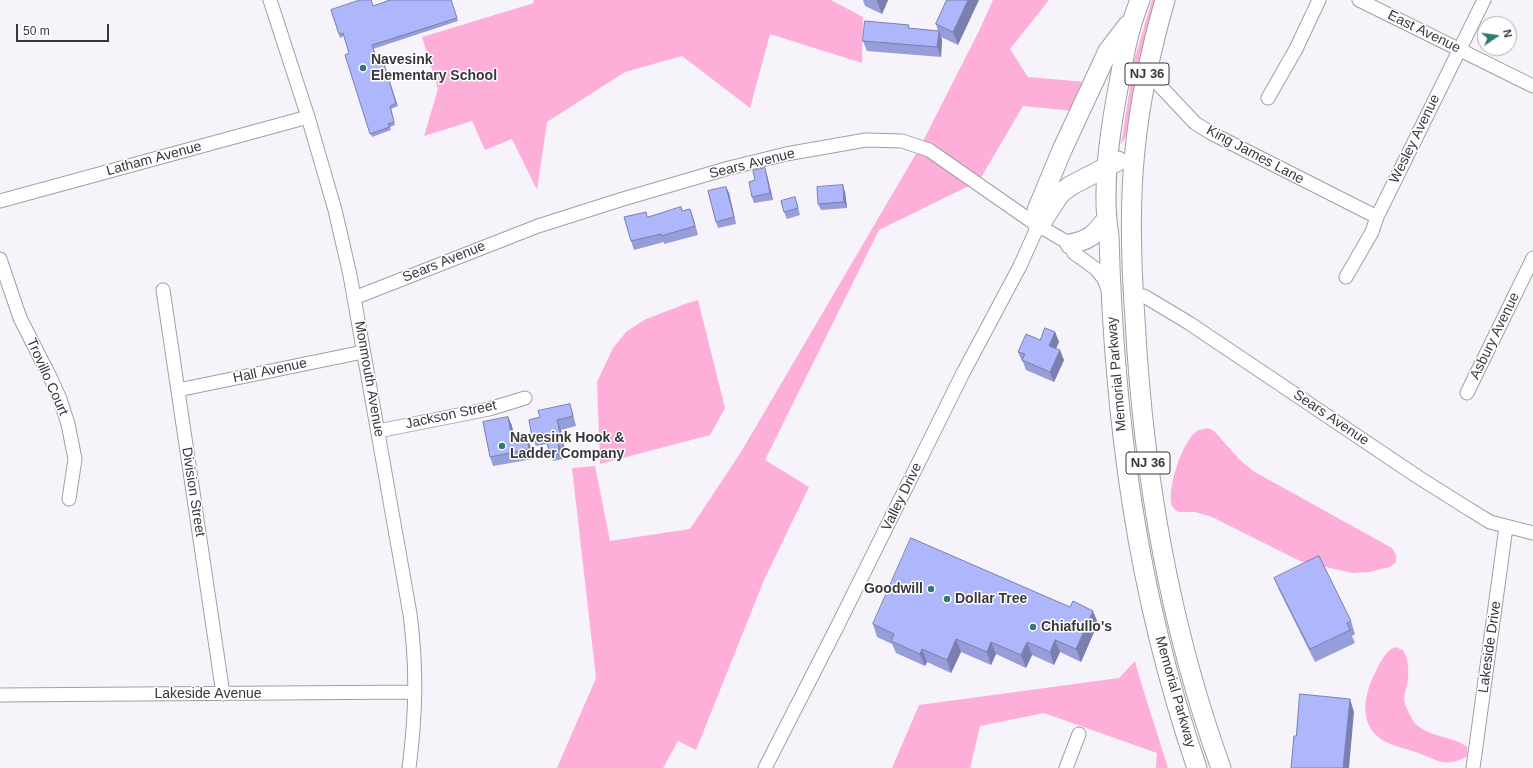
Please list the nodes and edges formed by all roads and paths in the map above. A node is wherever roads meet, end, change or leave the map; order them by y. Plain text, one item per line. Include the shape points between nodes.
1 (270, 0) edge
2 (1140, 0) edge
3 (1165, 0) edge
4 (1319, 0) edge
5 (1359, 0) edge
6 (1484, 0) edge
7 (1132, 20) junction
8 (1459, 49) junction
9 (1147, 72) junction
10 (1533, 86) edge
11 (1268, 98) dead end
12 (308, 118) junction
13 (1135, 149) junction
14 (1108, 167) junction
15 (0, 200) edge
16 (1377, 218) junction
17 (1106, 220) junction
18 (1038, 226) junction
19 (1070, 244) junction
20 (0, 258) edge
21 (1533, 258) edge
22 (1346, 277) dead end
23 (163, 290) dead end
24 (1133, 296) junction
25 (1111, 297) junction
26 (354, 298) junction
27 (363, 352) junction
28 (178, 390) junction
29 (1467, 393) dead end
30 (525, 398) dead end
31 (378, 431) junction
32 (69, 499) dead end
33 (1506, 527) junction
34 (1533, 533) edge
35 (415, 692) junction
36 (223, 694) junction
37 (0, 695) edge
38 (1079, 734) dead end
39 (409, 768) edge
40 (765, 768) edge
41 (1066, 768) edge
42 (1197, 768) edge
43 (1221, 768) edge
44 (1472, 768) edge

1 - 12 street, Monmouth Avenue
2 - 7 highway, Memorial Parkway / NJ 36
3 - 9 highway, Memorial Parkway / NJ 36
4 - 11 street via 1296,49
5 - 8 street, East Avenue
6 - 8 street, Wesley Avenue
7 - 14 highway, Memorial Parkway / NJ 36 via 1114,105
7 - 18 highway via 1108,51 1062,150 1037,210
8 - 10 street, East Avenue
8 - 16 street, Wesley Avenue
9 - 13 highway, Memorial Parkway / NJ 36
9 - 16 street, King James Lane via 1195,123
12 - 15 street, Latham Avenue
12 - 26 street, Monmouth Avenue via 335,210
13 - 14 highway
13 - 24 highway, Memorial Parkway / NJ 36 via 1131,242
14 - 17 highway, Memorial Parkway / NJ 36
14 - 18 highway via 1070,186 1060,194
16 - 22 street, Wesley Avenue via 1372,232
17 - 19 highway via 1092,237
17 - 25 highway, Memorial Parkway / NJ 36
18 - 19 street, Sears Avenue
18 - 26 street, Sears Avenue via 929,150 902,141 866,140 744,164 623,199 524,231
18 - 40 street, Valley Drive
19 - 25 street, Sears Avenue via 1074,253 1096,269 1104,279
20 - 32 street, Trovillo Court via 20,318 51,379 68,424 75,459
21 - 29 street, Asbury Avenue
23 - 28 street, Division Street
24 - 33 street, Sears Avenue via 1144,296 1165,308 1418,477 1490,522
24 - 43 highway, Memorial Parkway / NJ 36 via 1141,408 1169,583 1191,671
25 - 42 highway, Memorial Parkway / NJ 36 via 1118,405 1138,544 1169,678
26 - 27 street, Monmouth Avenue
27 - 28 street, Hall Avenue
27 - 31 street, Monmouth Avenue
28 - 36 street, Division Street
30 - 31 street, Jackson Street via 489,409
31 - 35 street, Monmouth Avenue via 410,614 415,653
33 - 34 street, Sears Avenue
33 - 44 street, Lakeside Drive
35 - 36 street, Lakeside Avenue
35 - 39 street, Monmouth Avenue
36 - 37 street, Lakeside Avenue
38 - 41 street

